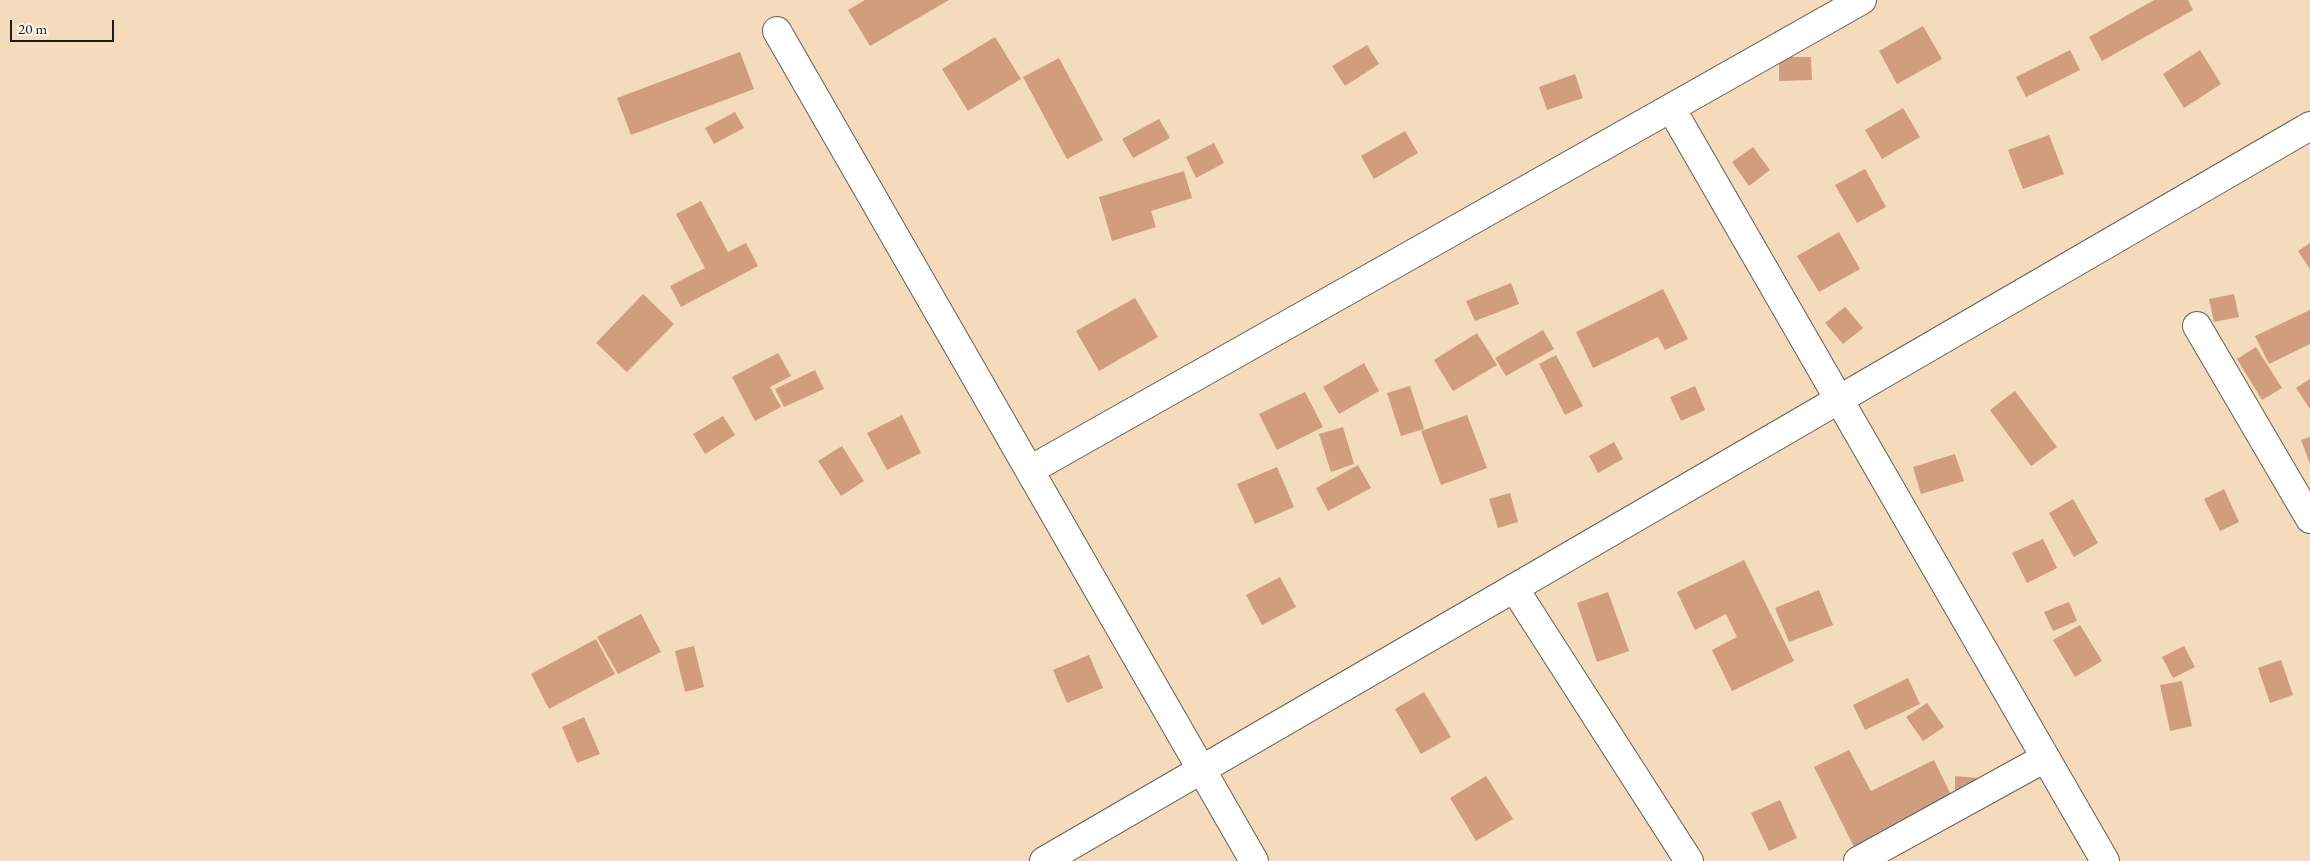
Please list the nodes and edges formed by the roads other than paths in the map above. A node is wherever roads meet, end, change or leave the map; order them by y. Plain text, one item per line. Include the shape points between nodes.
1 (1862, 0) edge
2 (777, 31) dead end
3 (1671, 108) junction
4 (2310, 126) edge
5 (2197, 326) dead end
6 (1839, 400) junction
7 (1030, 470) junction
8 (2310, 519) edge
9 (1514, 588) junction
10 (2045, 758) junction
11 (1201, 770) junction
12 (1044, 861) edge
13 (1254, 861) edge
14 (1688, 861) edge
15 (1858, 861) edge
16 (2105, 861) edge

1 - 3 street
2 - 7 street
3 - 6 street
3 - 7 street
4 - 6 street
5 - 8 street
6 - 9 street
6 - 10 street
7 - 11 street
9 - 11 street
9 - 14 street
10 - 15 street
10 - 16 street
11 - 12 street
11 - 13 street

